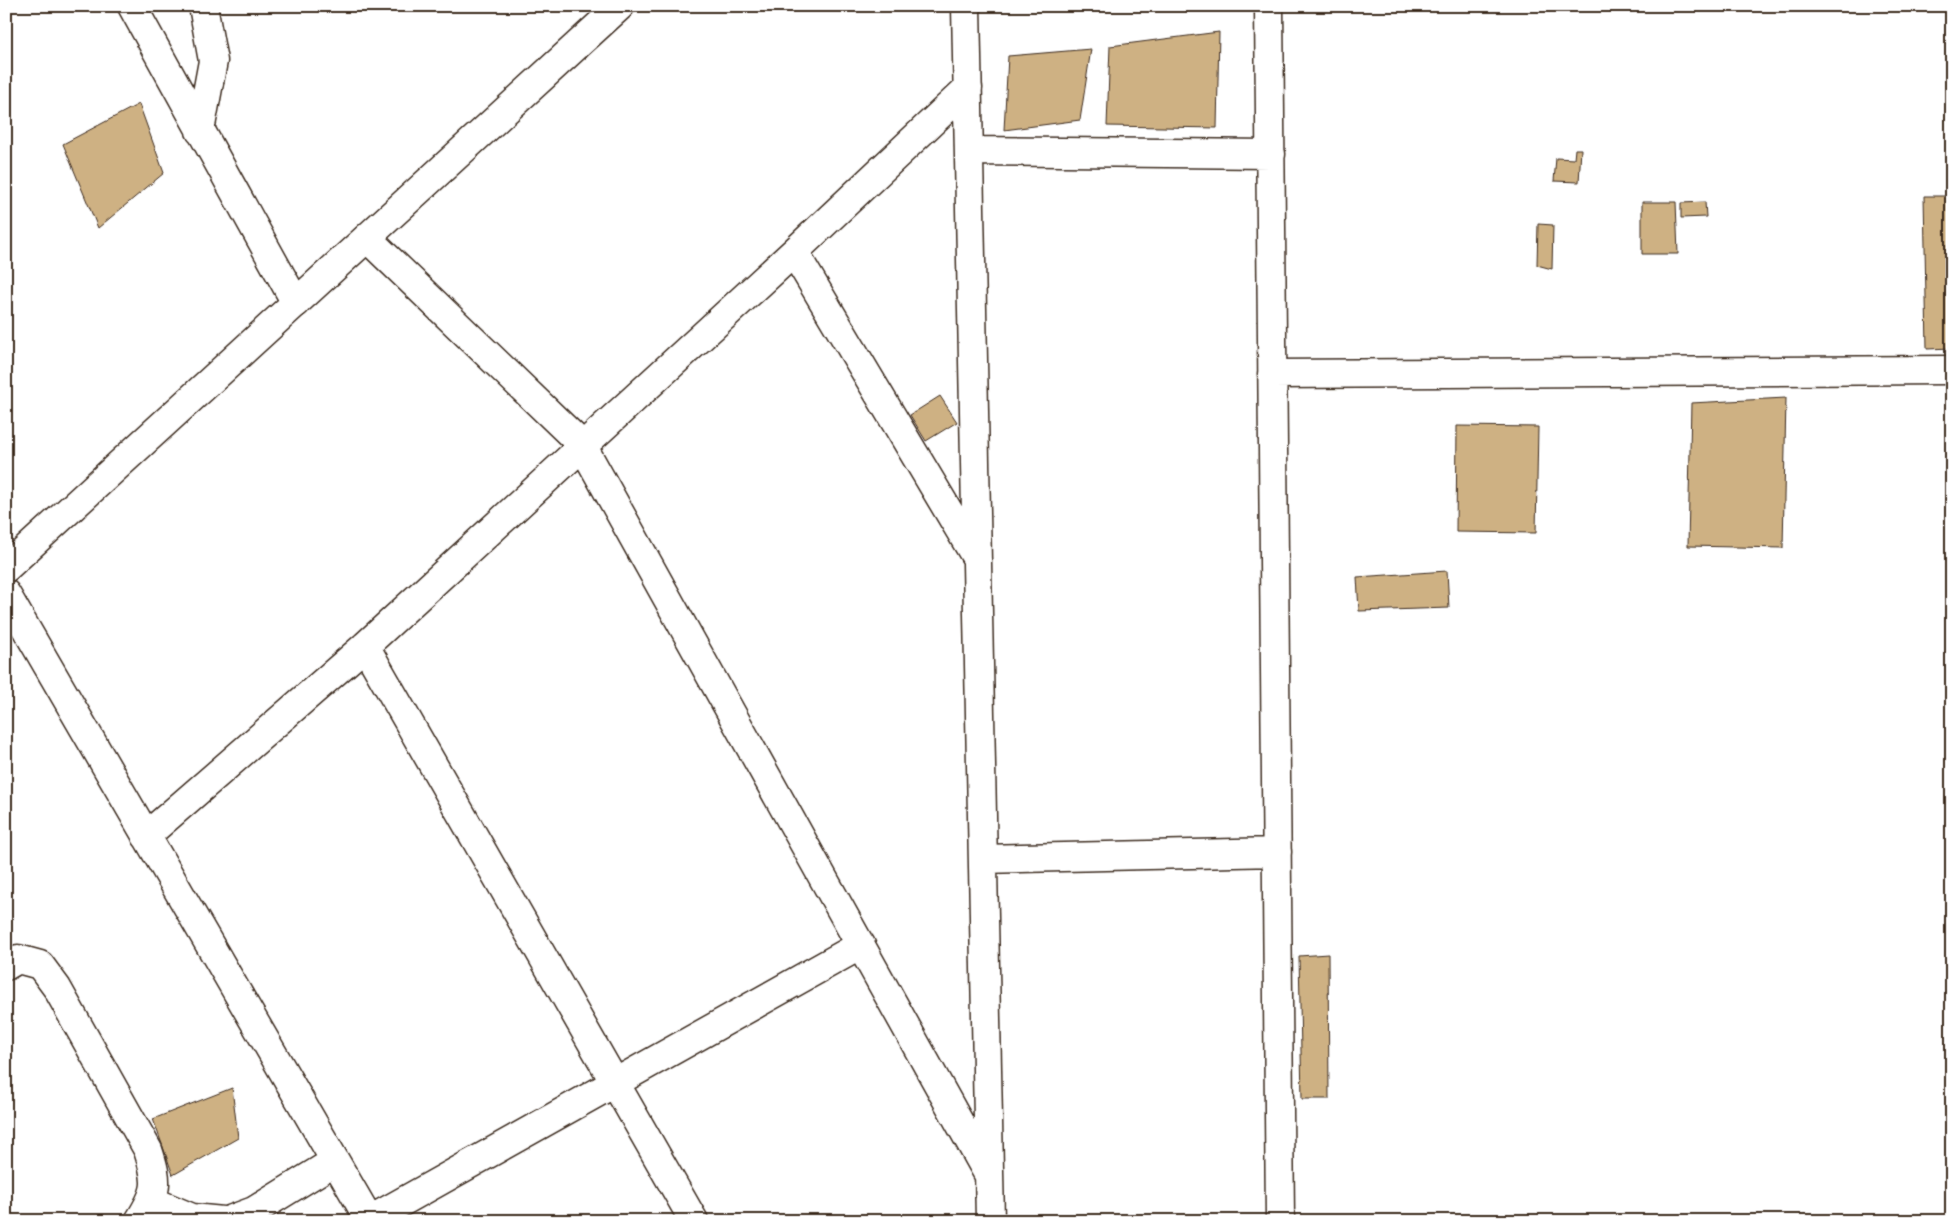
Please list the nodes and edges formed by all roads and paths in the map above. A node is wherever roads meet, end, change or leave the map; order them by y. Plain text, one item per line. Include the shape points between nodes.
1 (132, 6) edge
2 (204, 6) edge
3 (620, 6) edge
4 (966, 6) edge
5 (1269, 6) edge
6 (968, 88) junction
7 (200, 131) junction
8 (969, 151) junction
9 (1271, 154) junction
10 (367, 238) junction
11 (794, 252) junction
12 (296, 303) junction
13 (1952, 370) edge
14 (1272, 374) junction
15 (582, 445) junction
16 (978, 561) junction
17 (6, 568) edge
18 (6, 594) edge
19 (366, 646) junction
20 (146, 836) junction
21 (1276, 852) junction
22 (983, 859) junction
23 (861, 945) junction
24 (6, 966) edge
25 (617, 1083) junction
26 (335, 1161) junction
27 (990, 1177) junction
28 (145, 1211) edge
29 (370, 1220) edge
30 (223, 1221) edge
31 (227, 1221) edge
32 (694, 1221) edge
33 (990, 1221) edge
34 (1280, 1221) edge

1 - 7 street
2 - 7 street via 213,61
3 - 10 street
4 - 6 street
5 - 9 street
6 - 8 street
6 - 11 street
7 - 12 street
8 - 9 street
8 - 16 street
9 - 14 street
10 - 12 street
10 - 15 street
11 - 15 street
11 - 16 street
12 - 17 street
13 - 14 street
14 - 21 street
15 - 19 street
15 - 23 street
16 - 22 street
18 - 20 street
19 - 20 street
19 - 25 street
20 - 26 street
21 - 22 street
21 - 34 street
22 - 27 street
23 - 25 street
23 - 27 street
24 - 28 street via 18,959 40,965 57,988 148,1150 156,1176
25 - 29 street
25 - 32 street
26 - 29 street
26 - 31 street via 254,1211
27 - 33 street
28 - 30 street

